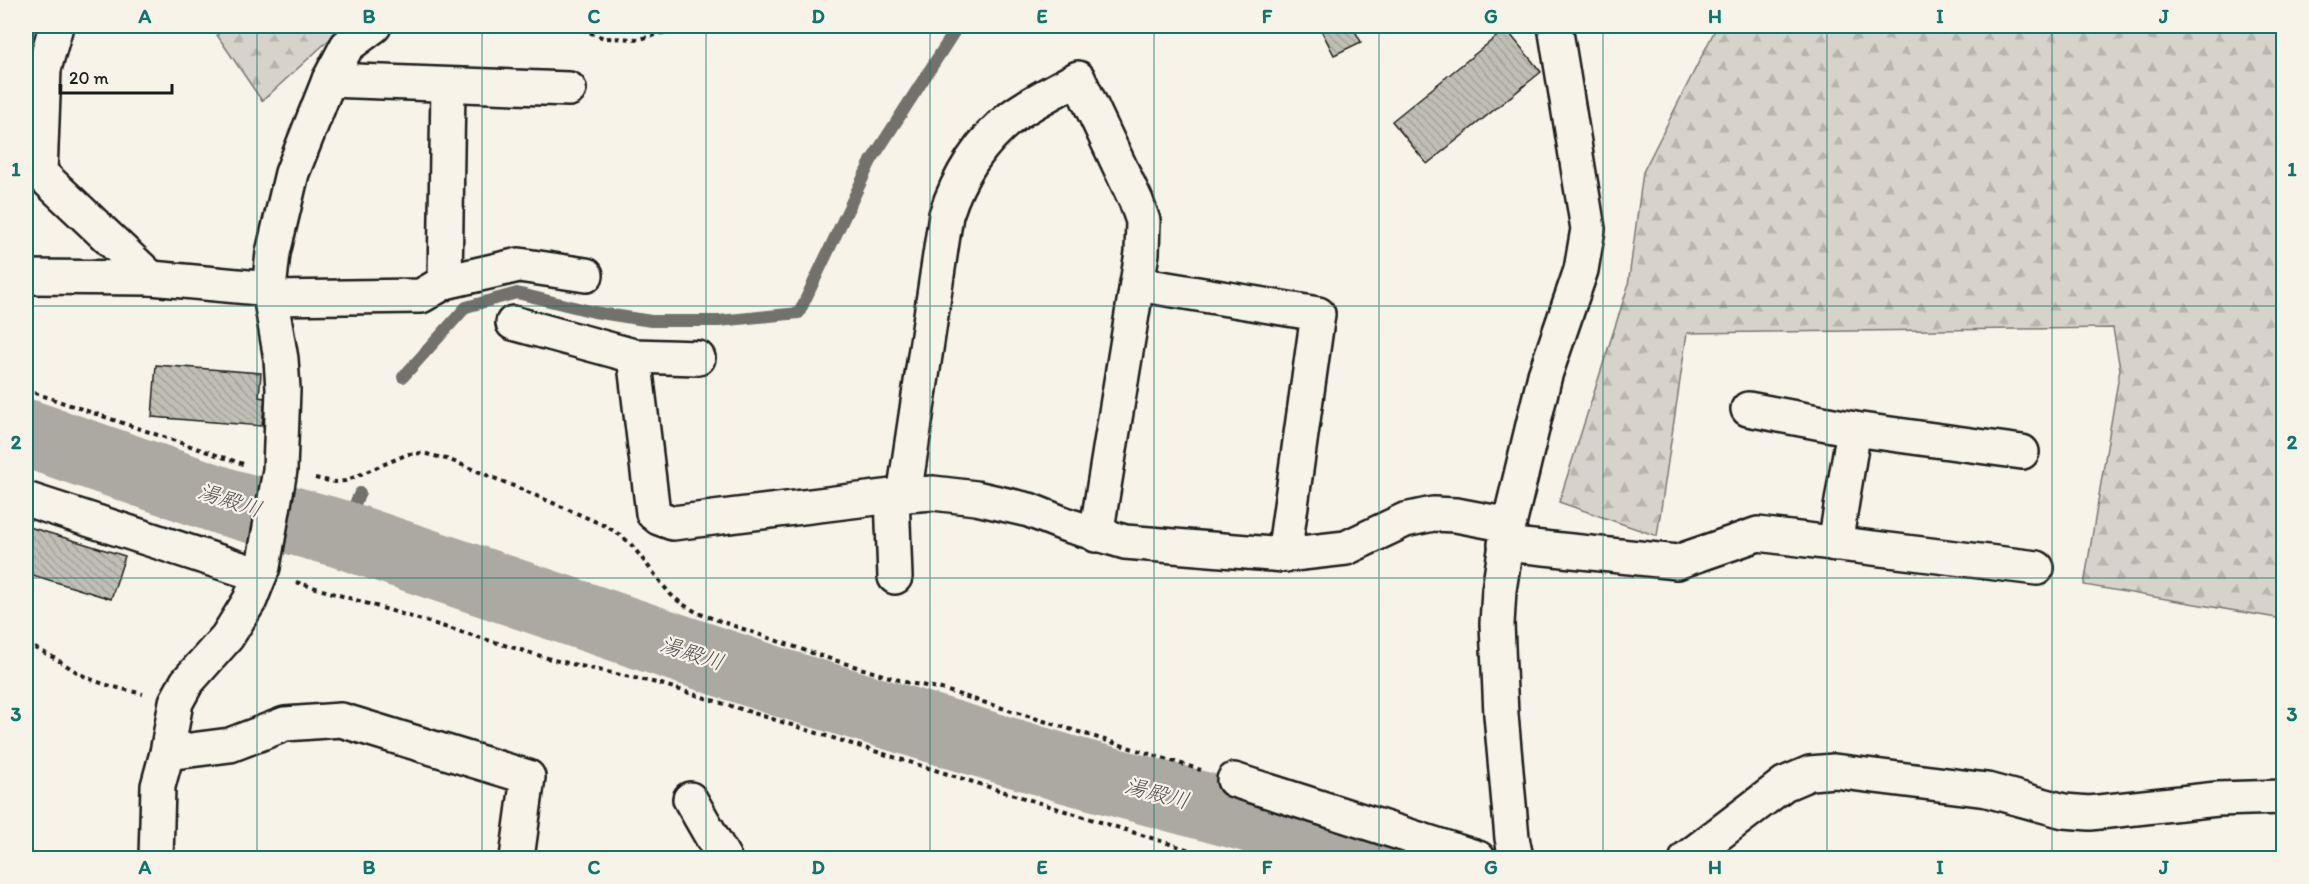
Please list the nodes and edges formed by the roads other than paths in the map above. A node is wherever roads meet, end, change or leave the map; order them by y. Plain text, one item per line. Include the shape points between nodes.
1 (56, 26) edge
2 (374, 26) edge
3 (1555, 26) edge
4 (329, 80) junction
5 (448, 86) junction
6 (569, 89) dead end
7 (586, 275) dead end
8 (26, 277) edge
9 (151, 278) junction
10 (445, 282) junction
11 (1137, 284) junction
12 (270, 293) junction
13 (513, 323) dead end
14 (634, 356) junction
15 (698, 358) dead end
16 (1748, 409) dead end
17 (1854, 429) junction
18 (2022, 452) dead end
19 (898, 496) junction
20 (26, 499) edge
21 (1096, 535) junction
22 (1507, 535) junction
23 (1835, 544) junction
24 (1284, 555) junction
25 (2037, 568) dead end
26 (262, 571) junction
27 (895, 577) dead end
28 (167, 753) junction
29 (1234, 780) road end
30 (2283, 797) edge
31 (690, 799) dead end
32 (156, 858) edge
33 (517, 858) edge
34 (724, 858) edge
35 (1478, 858) edge
36 (1516, 858) edge
37 (1687, 858) edge

1 - 9 street via 44,69 40,173
2 - 4 street via 347,46
3 - 22 street via 1588,229 1581,270 1545,375
4 - 5 street
4 - 12 street via 292,173 273,252
5 - 6 street
5 - 10 street
7 - 10 street via 519,265
8 - 9 street
9 - 12 street
10 - 12 street via 421,296
11 - 19 street via 1143,221 1128,180 1078,78 1014,115 997,130 978,152 952,197
11 - 21 street
11 - 24 street via 1318,314
12 - 26 street via 282,369 279,475
13 - 14 street
14 - 15 street
14 - 19 street via 653,513 659,518 673,523
16 - 17 street
17 - 18 street
17 - 23 street
19 - 21 street via 933,493 976,498 1029,510
19 - 27 street
20 - 26 street
21 - 24 street via 1125,542
22 - 23 street via 1677,562 1758,534
22 - 24 street via 1456,515 1433,514 1405,520 1346,548
22 - 36 street via 1497,624 1501,715
23 - 25 street
26 - 28 street via 227,637 187,682 176,702
28 - 32 street via 158,786
28 - 33 street via 230,745 285,724 341,720 528,777
29 - 35 street
30 - 37 street via 2217,799 2090,813 2064,811 1987,790 1834,771 1810,773 1784,784
31 - 34 street

